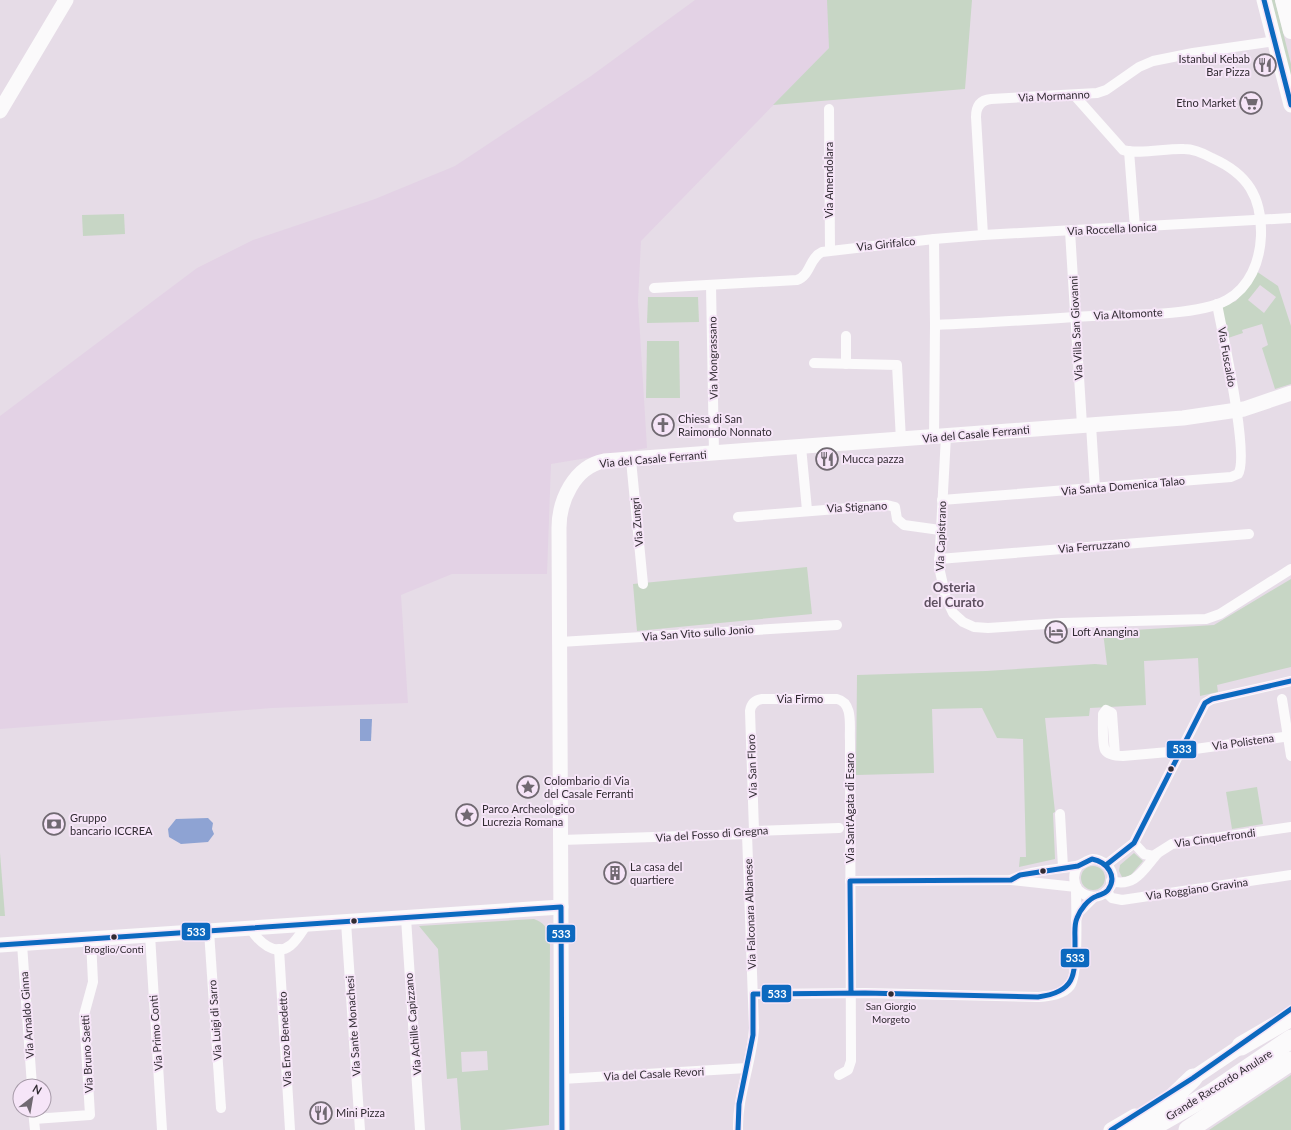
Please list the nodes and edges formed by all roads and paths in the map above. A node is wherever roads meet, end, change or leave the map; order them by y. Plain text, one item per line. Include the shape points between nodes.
1 (66, 0) edge
2 (1264, 0) edge
3 (1283, 0) edge
4 (1291, 31) edge
5 (1275, 41) junction
6 (1074, 96) junction
7 (1291, 105) edge
8 (829, 109) dead end
9 (0, 111) edge
10 (1129, 151) junction
11 (1291, 218) edge
12 (1261, 219) junction
13 (1135, 228) junction
14 (1070, 231) junction
15 (984, 235) junction
16 (934, 239) junction
17 (830, 250) junction
18 (712, 285) junction
19 (654, 288) dead end
20 (1217, 304) junction
21 (1076, 317) junction
22 (935, 325) junction
23 (846, 336) dead end
24 (814, 363) dead end
25 (846, 364) junction
26 (1291, 393) edge
27 (1236, 410) junction
28 (1086, 425) junction
29 (940, 437) junction
30 (901, 440) junction
31 (801, 447) junction
32 (714, 454) junction
33 (631, 460) junction
34 (1095, 489) junction
35 (942, 500) junction
36 (808, 510) junction
37 (738, 517) dead end
38 (940, 530) junction
39 (1249, 534) dead end
40 (939, 560) junction
41 (1291, 569) edge
42 (643, 584) dead end
43 (837, 625) dead end
44 (560, 642) junction
45 (1291, 681) edge
46 (1282, 699) dead end
47 (754, 702) joint
48 (845, 703) joint
49 (1289, 736) edge
50 (1194, 748) dead end
51 (1180, 751) junction
52 (1115, 755) dead end
53 (1291, 756) edge
54 (1060, 814) dead end
55 (1291, 827) edge
56 (839, 828) dead end
57 (751, 832) junction
58 (561, 840) junction
59 (1134, 843) junction
60 (1157, 854) junction
61 (1103, 863) junction
62 (1078, 866) junction
63 (1063, 867) junction
64 (1291, 875) edge
65 (1011, 880) junction
66 (850, 881) junction
67 (1112, 881) junction
68 (1076, 887) junction
69 (1106, 892) junction
70 (1094, 897) junction
71 (561, 907) junction
72 (543, 909) junction
73 (406, 918) junction
74 (346, 922) junction
75 (1075, 922) junction
76 (307, 924) junction
77 (250, 928) junction
78 (561, 930) junction
79 (209, 931) junction
80 (150, 935) junction
81 (91, 940) junction
82 (22, 944) junction
83 (0, 945) edge
84 (279, 949) junction
85 (851, 993) junction
86 (753, 994) junction
87 (1291, 1009) edge
88 (1291, 1017) edge
89 (1291, 1039) edge
90 (1240, 1046) junction
91 (1291, 1061) edge
92 (747, 1068) junction
93 (839, 1075) dead end
94 (31, 1078) edge
95 (1193, 1078) junction
96 (562, 1079) junction
97 (221, 1108) dead end
98 (52, 1115) edge
99 (34, 1118) edge
100 (35, 1130) edge
101 (162, 1130) edge
102 (290, 1130) edge
103 (360, 1130) edge
104 (420, 1130) edge
105 (562, 1130) edge
106 (738, 1130) edge
107 (1111, 1130) edge
108 (1126, 1130) edge
109 (1147, 1130) edge
110 (1188, 1130) edge

1 - 9 street
2 - 5 street
3 - 4 main road
5 - 6 street, Via Mormanno via 1153,61 1134,70 1103,91
5 - 7 street
6 - 10 street via 1119,147
6 - 15 street, Via Mormanno via 991,99 982,101 978,106 976,117
8 - 17 street, Via Amendolara
10 - 12 street, Via Altomonte via 1185,148 1218,160 1249,186 1258,204
10 - 13 street
11 - 12 street, Via Roccella Ionica
12 - 13 street, Via Roccella Ionica
12 - 20 street, Via Altomonte via 1260,252 1256,265 1240,290
13 - 14 street, Via Roccella Ionica
14 - 15 street, Via Roccella Ionica
14 - 21 street, Via Villa San Giovanni
15 - 16 street, Via Roccella Ionica
16 - 17 street, Via Girifalco
16 - 22 street
17 - 18 street, Via Girifalco via 816,256 806,274 799,279
18 - 19 street, Via Girifalco
18 - 32 street, Via Mongrassano
20 - 21 street, Via Altomonte via 1174,312
20 - 27 street, Via Fuscaldo
21 - 22 street, Via Altomonte
21 - 28 street, Via Villa San Giovanni
22 - 29 street
23 - 25 street
24 - 25 street
25 - 30 street via 897,365
26 - 27 street, Via del Casale Ferranti
27 - 28 street, Via del Casale Ferranti via 1183,418
27 - 34 street, Via Santa Domenica Talao via 1242,459 1241,470 1236,476
28 - 29 street, Via del Casale Ferranti
28 - 34 street, Via Villa San Giovanni
29 - 30 street, Via del Casale Ferranti
29 - 35 street, Via Capistrano
30 - 31 street, Via del Casale Ferranti
31 - 32 street, Via del Casale Ferranti
31 - 36 street
32 - 33 street, Via del Casale Ferranti
33 - 42 street, Via Zungri
33 - 44 street, Via del Casale Ferranti via 604,461 594,465 574,481 562,504 558,528
34 - 35 street, Via Santa Domenica Talao
35 - 38 street, Via Capistrano
36 - 37 street, Via Stignano
36 - 38 street, Via Stignano via 890,505 895,507 897,519 904,525
38 - 40 street, Via Capistrano
39 - 40 street, Via Ferruzzano
40 - 41 street, Via Capistrano via 943,590 953,613 969,625 988,628 1062,623 1206,620 1220,614
43 - 44 street, Via San Vito sullo Jonio
44 - 58 street, Via del Casale Ferranti
45 - 51 street via 1210,700 1204,705
46 - 49 street
47 - 48 street, Via Firmo via 762,699 834,699
47 - 57 street, Via San Floro via 750,711
48 - 66 street, Via Sant'Agata di Esaro via 849,712
49 - 50 street, Via Polistena
49 - 53 street
51 - 52 street
51 - 59 street
54 - 63 street
55 - 60 street, Via Cinquefrondi via 1172,844
56 - 57 street, Via del Fosso di Gregna
57 - 58 street, Via del Fosso di Gregna
57 - 86 street, Via Falconara Albanese via 748,846
58 - 71 street, Via del Casale Ferranti
59 - 60 street via 1144,854
59 - 61 street
60 - 67 street, Via Cinquefrondi via 1131,882
61 - 62 street via 1088,860
61 - 67 street via 1111,872
62 - 63 street
62 - 68 street via 1074,874
63 - 65 street via 1020,875
64 - 69 street, Via Roggiano Gravina via 1122,900 1112,898
65 - 66 street
65 - 68 street
66 - 85 street, Via Sant'Agata di Esaro
67 - 69 street
68 - 70 street via 1083,894
68 - 75 street
69 - 70 street
70 - 75 street via 1079,912
71 - 72 street
71 - 78 street, Via del Casale Ferranti
72 - 73 street
72 - 78 street via 553,917
73 - 74 street
73 - 104 street, Via Achille Capizzano
74 - 76 street
74 - 103 street, Via Sante Monachesi
75 - 85 street via 1075,969 1069,986 1057,994 1038,996
76 - 77 street
76 - 84 street via 292,944
77 - 79 street
77 - 84 street via 261,942
78 - 96 street, Via del Casale Ferranti
79 - 80 street
79 - 97 street, Via Luigi di Sarro
80 - 81 street
80 - 101 street, Via Primo Conti
81 - 82 street
81 - 98 street, Via Bruno Saetti via 93,982 84,1016 90,1115
82 - 83 street
82 - 94 street, Via Arnaldo Ginna
84 - 102 street, Via Enzo Benedetto
85 - 86 street
85 - 93 street, Via Sant'Agata di Esaro via 851,1062 848,1070
86 - 92 street, Via Falconara Albanese via 753,1035
87 - 90 main road
88 - 90 highway
89 - 109 highway, Grande Raccordo Anulare via 1210,1094
90 - 95 street
91 - 110 highway, Grande Raccordo Anulare
92 - 96 street, Via del Casale Revori
92 - 106 street, Via Falconara Albanese via 739,1104
95 - 107 street
95 - 108 highway via 1168,1102
96 - 105 street, Via del Casale Ferranti
99 - 100 street

